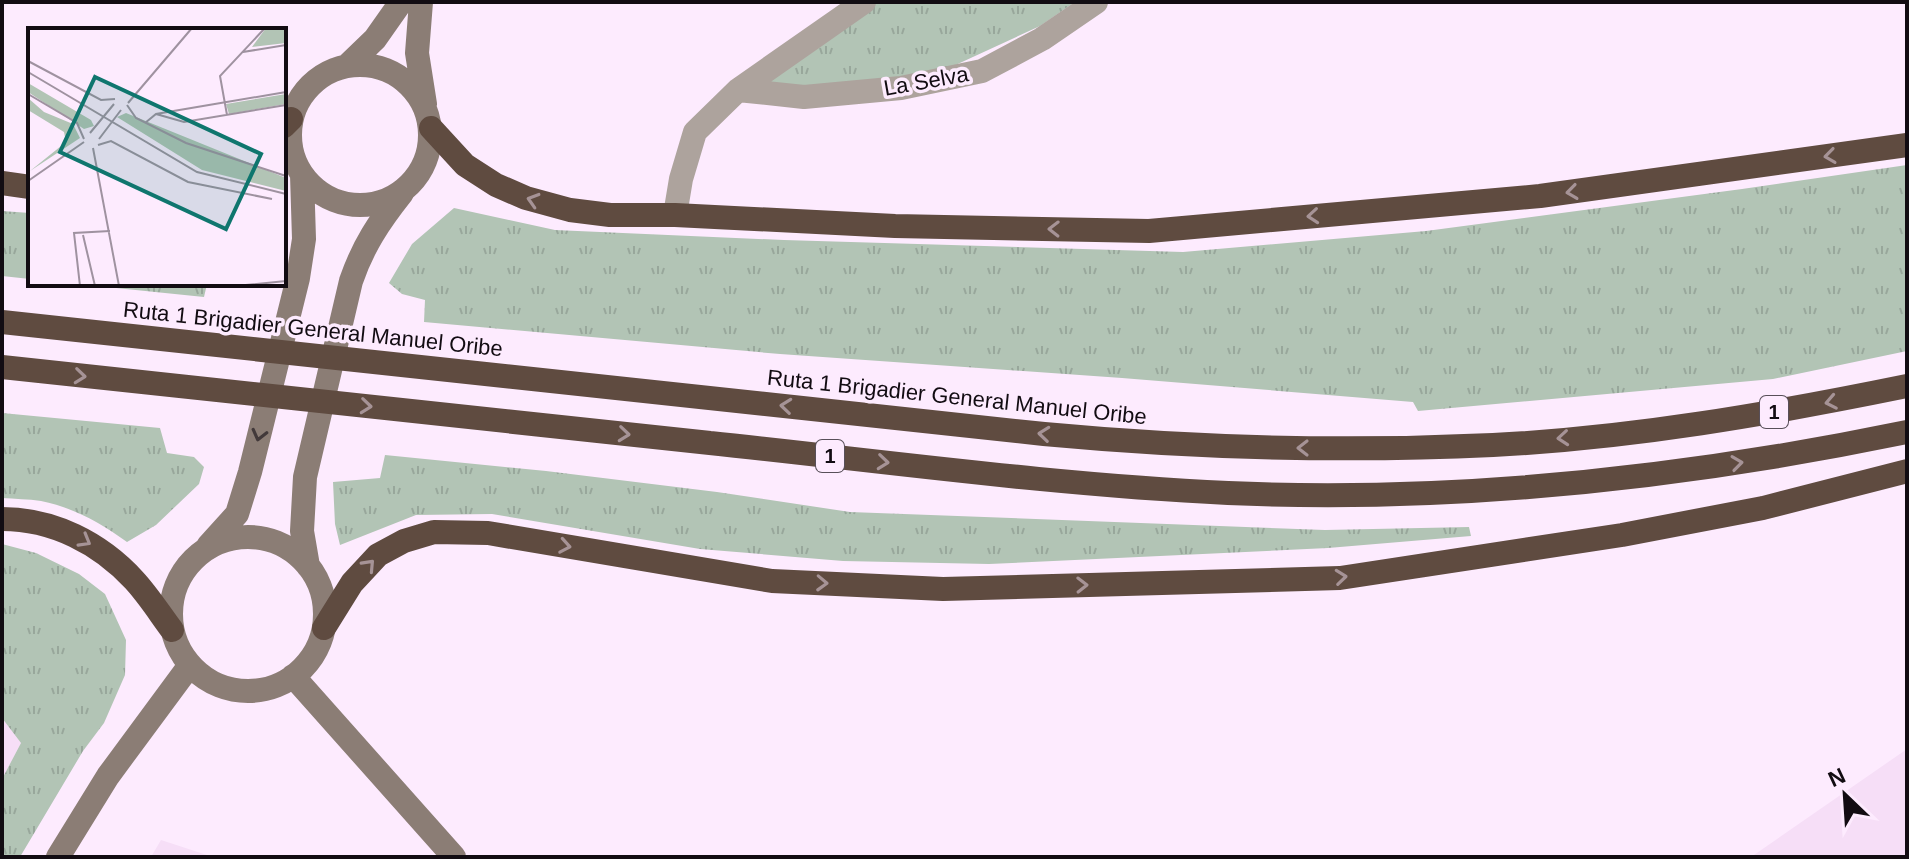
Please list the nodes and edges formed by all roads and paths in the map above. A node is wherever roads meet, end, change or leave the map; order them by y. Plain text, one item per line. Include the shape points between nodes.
1 (401, 2) edge
2 (421, 2) edge
3 (864, 2) edge
4 (1096, 2) edge
5 (348, 65) junction
6 (738, 90) junction
7 (428, 117) junction
8 (288, 123) edge
9 (1907, 145) edge
10 (302, 175) junction
11 (2, 183) edge
12 (28, 187) edge
13 (404, 190) junction
14 (675, 215) junction
15 (2, 322) edge
16 (2, 367) edge
17 (1907, 386) edge
18 (1907, 432) edge
19 (1907, 471) edge
20 (2, 519) edge
21 (204, 551) junction
22 (308, 566) junction
23 (324, 628) junction
24 (172, 630) junction
25 (190, 665) junction
26 (293, 676) junction
27 (58, 857) edge
28 (454, 857) edge

1 - 5 street
2 - 7 street via 417,53
3 - 6 street
4 - 6 street, La Selva via 982,71 901,88 804,97
5 - 7 street via 394,72 412,87
5 - 8 street via 311,84
6 - 14 street via 695,132
7 - 13 street via 429,152
14 -> 7 highway via 610,215 526,198 465,165
8 - 10 street via 293,158
9 -> 14 highway via 1540,196 1149,231
10 - 13 street via 318,192 350,204 384,201
10 -> 21 street via 304,239 298,278 250,472 237,514
11 - 12 highway
13 - 22 street via 376,225 351,281 305,477 302,531
17 -> 15 highway, Ruta 1 Brigadier General Manuel Oribe / 1 via 1753,416 1626,433 1384,449 1252,448 1060,435
16 -> 18 highway, 1 via 1101,484 1229,493 1552,486 1743,462
23 -> 19 highway via 352,583 378,555 434,532 488,533 772,581 943,589 1340,578 1622,535 1763,508
20 -> 24 highway via 34,521 91,544 135,580
21 - 22 street via 230,539 259,538 287,547
21 - 24 street via 190,563 173,594
22 - 23 street via 323,596
23 - 26 street via 313,655
24 - 25 street
25 - 26 street via 204,678 239,691 259,691
25 - 27 street via 108,776
26 - 28 street

